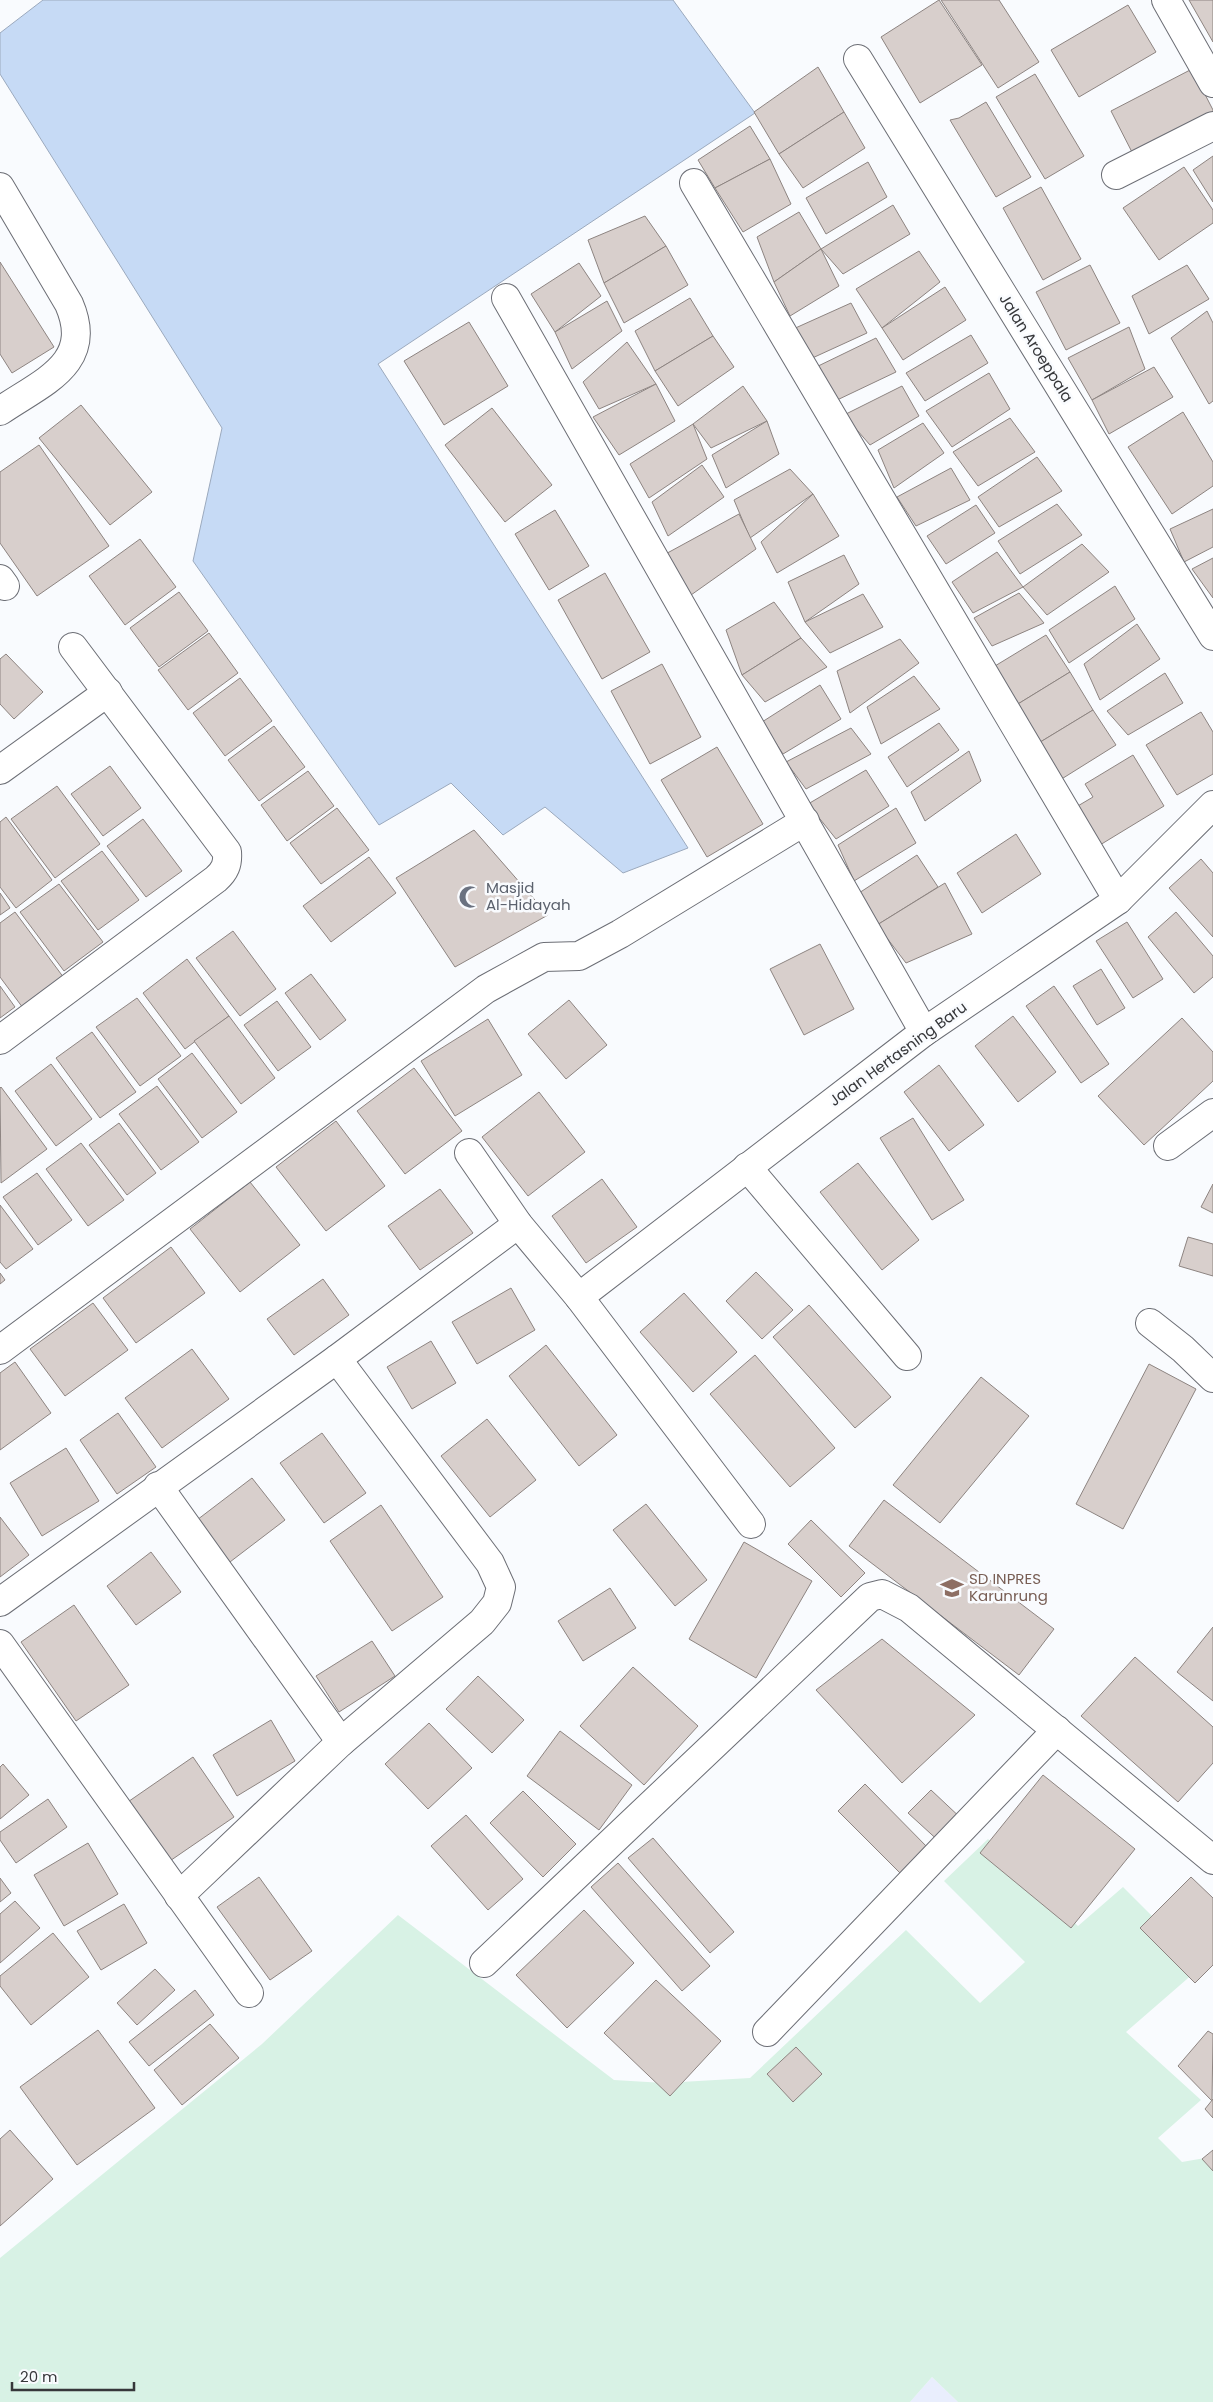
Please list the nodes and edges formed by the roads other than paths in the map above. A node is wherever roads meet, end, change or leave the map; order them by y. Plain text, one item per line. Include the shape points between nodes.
1 (1166, 0) edge
2 (858, 59) dead end
3 (1213, 83) edge
4 (1213, 126) edge
5 (1116, 175) dead end
6 (694, 183) dead end
7 (0, 187) edge
8 (506, 298) dead end
9 (0, 411) edge
10 (1213, 636) edge
11 (73, 647) dead end
12 (108, 692) junction
13 (0, 770) edge
14 (1213, 806) edge
15 (805, 821) junction
16 (1118, 900) junction
17 (924, 1032) junction
18 (0, 1040) edge
19 (1213, 1113) edge
20 (1168, 1146) dead end
21 (469, 1153) dead end
22 (747, 1168) junction
23 (518, 1224) junction
24 (579, 1297) junction
25 (1150, 1323) dead end
26 (0, 1350) edge
27 (907, 1356) dead end
28 (337, 1358) junction
29 (1213, 1378) edge
30 (158, 1486) junction
31 (751, 1524) dead end
32 (0, 1602) edge
33 (0, 1644) edge
34 (1057, 1730) junction
35 (341, 1742) junction
36 (1213, 1860) edge
37 (179, 1896) junction
38 (484, 1964) dead end
39 (249, 1993) dead end
40 (767, 2032) dead end

1 - 3 street
2 - 10 street, Jalan Aroeppala
4 - 5 street
6 - 16 street
7 - 9 street via 69,304 76,320 77,337 73,355 59,370
8 - 15 street
11 - 12 street
12 - 13 street
12 - 18 street via 227,852 226,867 216,880
14 - 16 street, Jalan Hertasning Baru
15 - 17 street
15 - 26 street via 579,956 544,957 486,989
16 - 17 street, Jalan Hertasning Baru
17 - 22 street, Jalan Hertasning Baru
19 - 20 street
21 - 23 street
22 - 24 street, Jalan Hertasning Baru
22 - 27 street
23 - 24 street
23 - 28 street
24 - 31 street
25 - 29 street
28 - 30 street
28 - 35 street via 490,1563 502,1587 497,1603 482,1622
30 - 32 street
30 - 35 street
33 - 37 street
34 - 36 street
34 - 38 street via 909,1608 882,1594 870,1597
34 - 40 street
35 - 37 street
37 - 39 street

